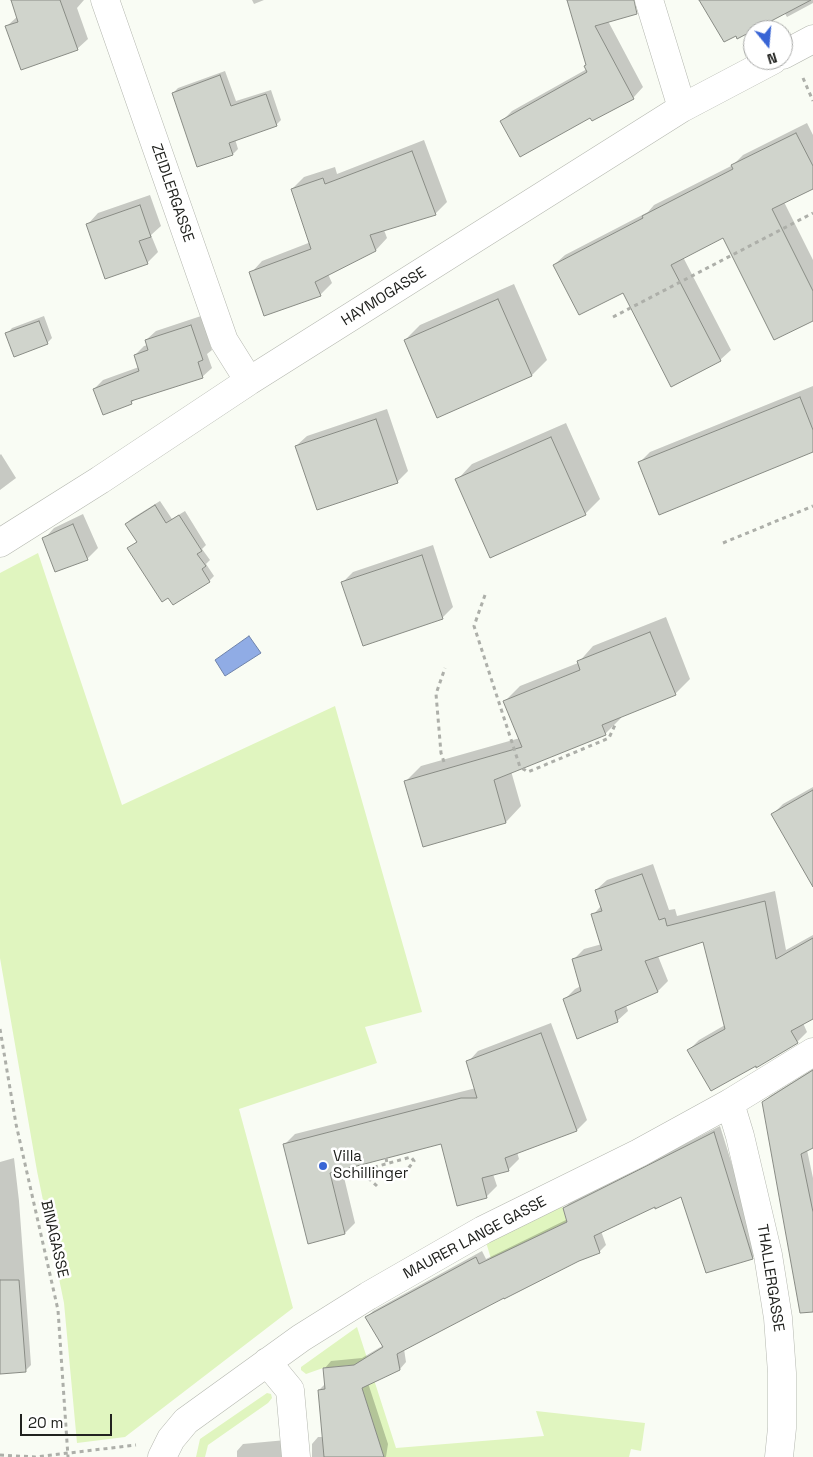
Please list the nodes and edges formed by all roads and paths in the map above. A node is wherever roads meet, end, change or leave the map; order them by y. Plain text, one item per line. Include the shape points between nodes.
1 (105, 0) edge
2 (649, 0) edge
3 (813, 39) edge
4 (793, 50) edge
5 (754, 70) edge
6 (682, 108) junction
7 (813, 213) edge
8 (612, 317) dead end
9 (249, 381) junction
10 (813, 506) edge
11 (0, 543) edge
12 (723, 543) dead end
13 (485, 595) dead end
14 (445, 668) dead end
15 (615, 725) dead end
16 (444, 762) dead end
17 (0, 1029) edge
18 (813, 1052) edge
19 (730, 1103) junction
20 (386, 1158) dead end
21 (387, 1164) junction
22 (403, 1175) dead end
23 (377, 1186) dead end
24 (267, 1362) junction
25 (167, 1448) edge
26 (0, 1455) edge
27 (68, 1455) edge
28 (296, 1457) edge
29 (778, 1457) edge

1 - 9 street, ZEIDLERGASSE via 224,341
2 - 6 street
3 - 4 street
5 - 6 street, HAYMOGASSE
6 - 9 street, HAYMOGASSE
7 - 8 path
9 - 11 street, HAYMOGASSE
10 - 12 path
13 - 15 path via 474,626 520,767 528,772 609,738
14 - 16 path via 436,694
17 - 27 path, BINAGASSE via 16,1124 58,1310
18 - 19 street, MAURER LANGE GASSE
19 - 24 street, MAURER LANGE GASSE via 639,1153 483,1230 368,1296
19 - 29 street, THALLERGASSE via 768,1255 778,1318 782,1373 782,1428
20 - 21 path
21 - 22 path via 413,1159
21 - 23 path via 363,1170
24 - 25 street, MAURER LANGE GASSE via 186,1421
24 - 28 street via 290,1390
25 - 27 path
26 - 27 path

